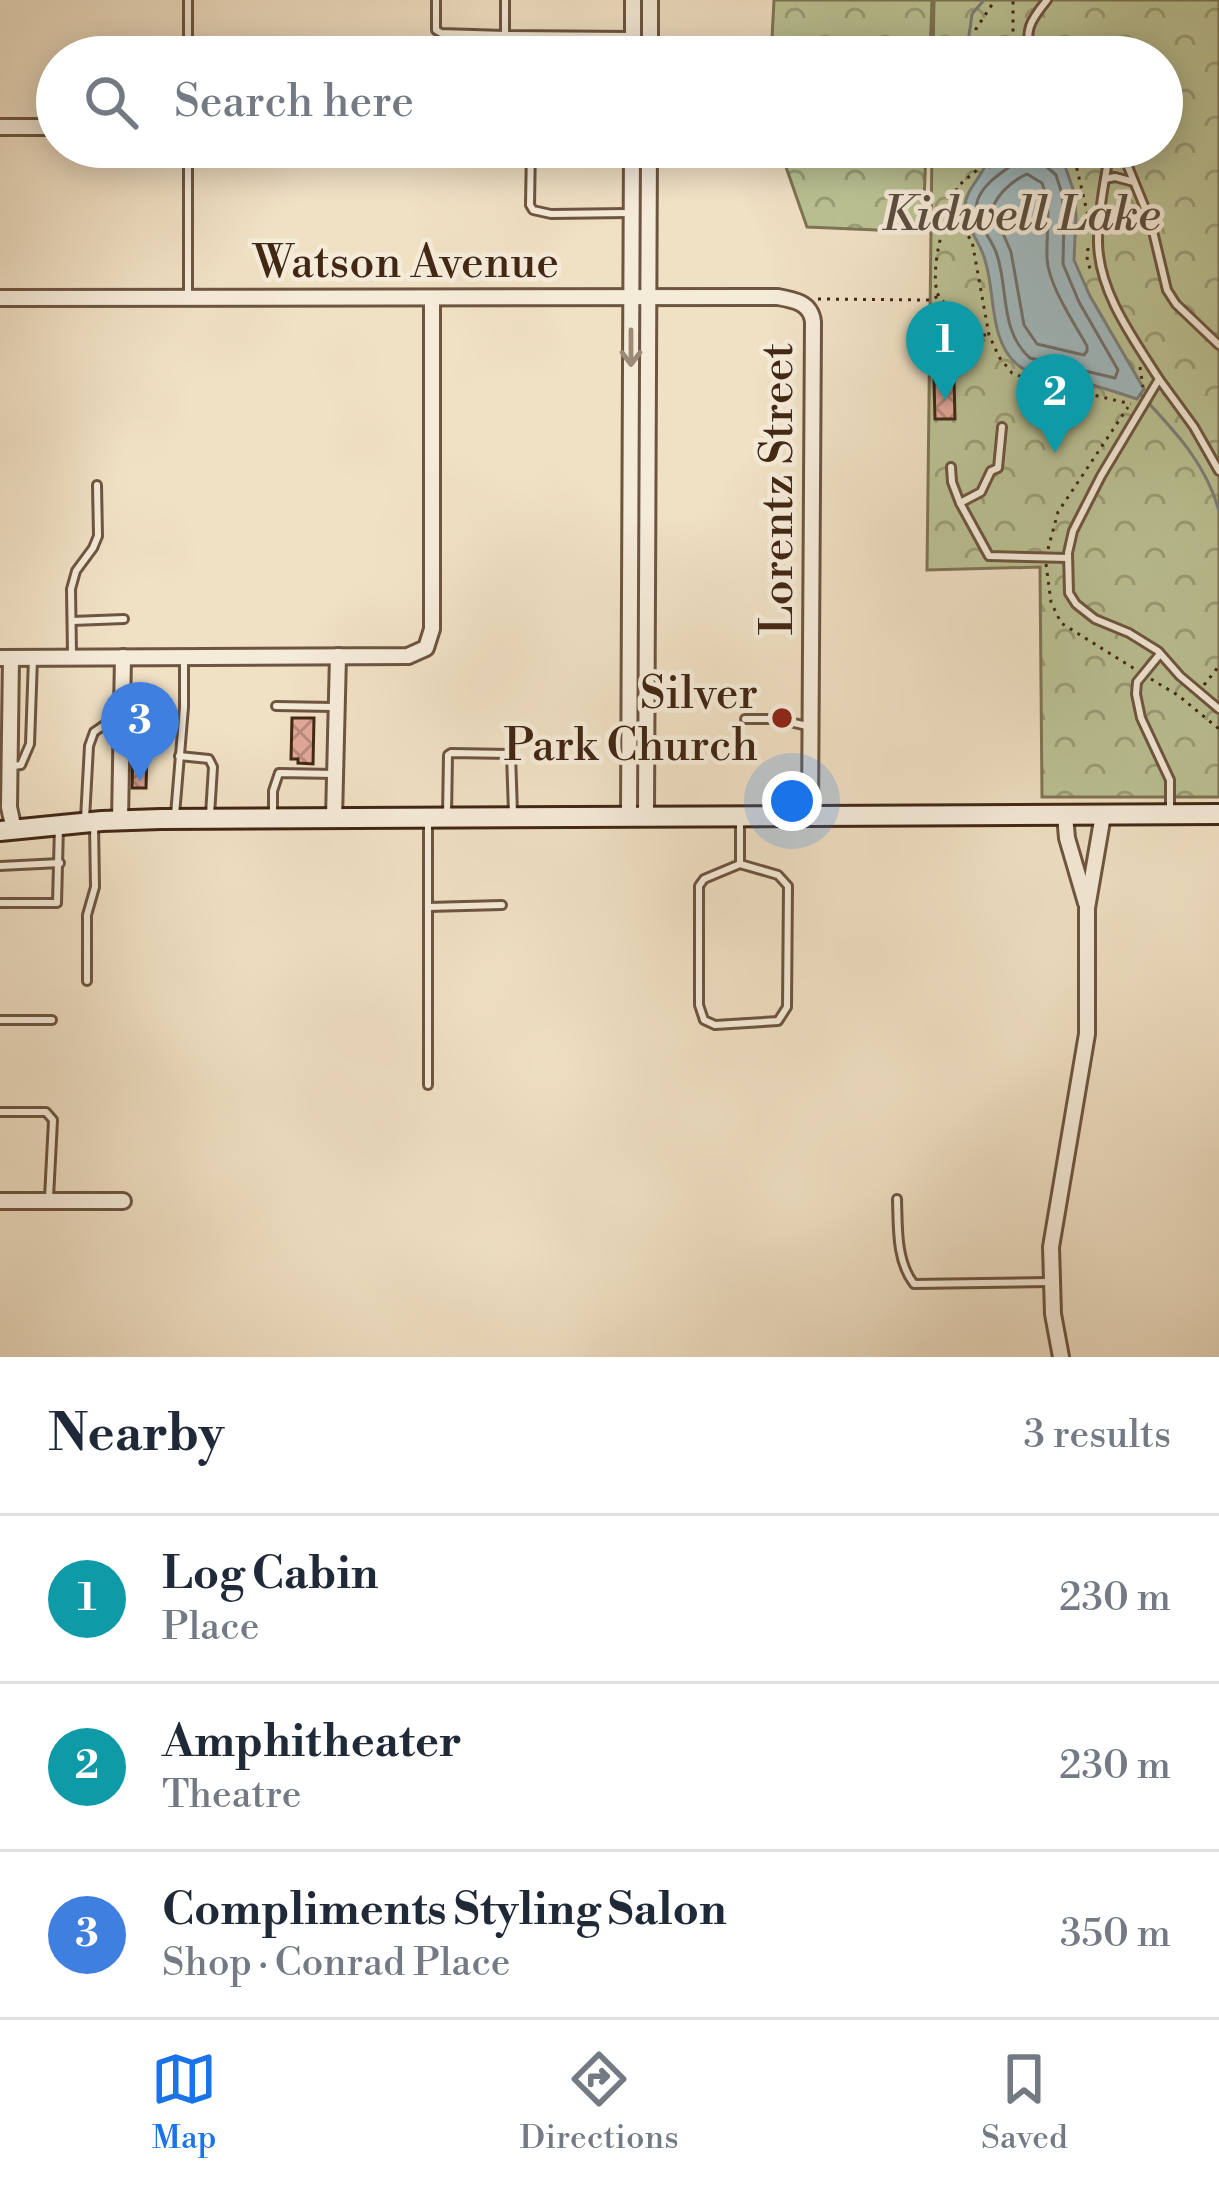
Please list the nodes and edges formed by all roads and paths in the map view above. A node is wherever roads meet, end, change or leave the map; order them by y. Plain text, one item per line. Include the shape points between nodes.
1 (188, 0) edge
2 (436, 0) edge
3 (505, 0) edge
4 (633, 0) edge
5 (650, 0) edge
6 (995, 0) edge
7 (1013, 0) edge
8 (1047, 0) edge
9 (505, 34) junction
10 (188, 36) edge
11 (590, 36) edge
12 (633, 36) edge
13 (650, 36) edge
14 (975, 36) edge
15 (1012, 36) edge
16 (1026, 36) edge
17 (0, 127) edge
18 (36, 127) edge
19 (188, 168) edge
20 (531, 168) edge
21 (634, 168) edge
22 (645, 168) edge
23 (978, 168) edge
24 (1077, 168) edge
25 (1107, 168) edge
26 (1128, 168) edge
27 (1105, 179) junction
28 (1134, 182) junction
29 (955, 202) junction
30 (637, 215) junction
31 (1089, 219) dead end
32 (1088, 240) dead end
33 (1088, 261) dead end
34 (939, 296) junction
35 (640, 297) junction
36 (0, 298) edge
37 (188, 298) junction
38 (432, 298) junction
39 (813, 303) junction
40 (989, 335) junction
41 (1219, 345) edge
42 (1159, 379) junction
43 (631, 401) junction
44 (648, 401) junction
45 (1136, 404) junction
46 (1002, 427) dead end
47 (951, 467) dead end
48 (1219, 471) edge
49 (97, 485) dead end
50 (630, 499) junction
51 (647, 500) junction
52 (960, 503) junction
53 (1046, 558) junction
54 (1068, 558) junction
55 (630, 599) junction
56 (647, 599) junction
57 (124, 619) dead end
58 (72, 621) junction
59 (1160, 654) junction
60 (338, 656) junction
61 (72, 657) junction
62 (123, 657) junction
63 (184, 657) junction
64 (6, 658) edge
65 (33, 658) junction
66 (1219, 666) edge
67 (1144, 674) junction
68 (1199, 692) junction
69 (629, 698) junction
70 (646, 698) junction
71 (276, 706) dead end
72 (337, 707) junction
73 (1219, 709) edge
74 (123, 713) junction
75 (745, 719) dead end
76 (810, 727) junction
77 (1219, 729) edge
78 (179, 755) junction
79 (9, 767) junction
80 (335, 774) junction
81 (1170, 814) junction
82 (1219, 814) edge
83 (1065, 815) junction
84 (1102, 815) junction
85 (637, 816) junction
86 (740, 816) junction
87 (810, 816) junction
88 (513, 817) junction
89 (273, 818) junction
90 (334, 818) junction
91 (438, 818) junction
92 (175, 819) junction
93 (210, 819) junction
94 (121, 820) junction
95 (90, 822) junction
96 (59, 825) junction
97 (7, 831) edge
98 (60, 863) junction
99 (740, 864) junction
100 (0, 866) edge
101 (0, 903) edge
102 (502, 905) dead end
103 (428, 907) junction
104 (1088, 908) junction
105 (87, 981) dead end
106 (0, 1020) edge
107 (52, 1020) dead end
108 (428, 1085) dead end
109 (0, 1112) edge
110 (897, 1199) dead end
111 (0, 1201) edge
112 (49, 1201) junction
113 (123, 1201) dead end
114 (1052, 1282) junction
115 (1061, 1357) edge

1 - 10 lane
2 - 9 lane via 441,33
3 - 9 lane
4 - 12 street
5 - 13 street
6 - 14 path
7 - 15 path
8 - 16 lane
9 - 11 lane
17 - 18 street
19 - 37 lane
20 - 30 lane via 533,210
21 - 30 street
22 - 30 street
23 - 29 path via 957,187
24 - 31 path
25 - 27 lane
26 - 28 lane
27 - 28 lane
27 - 42 lane via 1100,268
28 - 41 lane via 1167,290
29 - 34 path via 938,250
29 - 40 path via 952,216 972,241
30 - 35 street
32 - 33 path
34 - 39 path
34 - 40 path
35 - 38 street, Watson Avenue
35 - 39 street, Watson Avenue
35 -> 43 street
35 - 44 street
36 - 37 street, Watson Avenue
37 - 38 street, Watson Avenue
38 - 60 street via 432,628 426,648 408,656
39 - 76 street, Lorentz Street
40 - 45 path via 1012,373 1061,392
42 - 45 lane
42 - 48 lane
43 - 44 street
43 - 50 street
44 - 51 street
45 - 53 path via 1058,512
45 - 54 lane via 1073,531
46 - 52 lane via 998,469
47 - 52 lane
49 - 58 lane via 98,536 76,571
50 - 51 street
50 - 55 street
51 - 56 street
52 - 53 lane via 988,556
53 - 54 lane
53 - 67 path via 1061,623
54 - 59 lane via 1076,604
55 - 56 street
55 - 69 street
56 - 70 street
57 - 58 lane
58 - 61 lane
59 - 67 lane
59 - 68 lane
60 - 63 street
60 - 72 street
61 - 62 street
61 - 65 street
62 - 63 street
62 - 74 street
63 - 78 lane
64 - 65 street
64 - 79 street
65 - 79 lane via 30,744 21,765
66 - 68 path
67 - 77 path
67 - 81 lane via 1136,694 1169,780
68 - 73 lane
69 - 70 street
69 - 85 street
70 - 85 street
71 - 72 lane
72 - 80 street
74 - 94 street
74 - 95 lane via 94,732 89,746
75 - 76 lane
76 - 87 street, Lorentz Street
78 - 92 lane
78 - 93 lane via 209,759 213,767
79 - 97 street
80 - 89 lane via 279,773
80 - 90 street
81 - 82 main road
81 - 84 main road
83 - 84 main road
83 - 87 main road
83 - 104 street
84 - 104 street
85 - 86 main road
85 - 88 main road
86 - 87 main road
86 - 99 lane
88 - 91 main road
88 - 91 lane via 509,752 448,755
89 - 90 main road
89 - 93 main road
90 - 91 main road
91 - 103 lane
92 - 93 main road
92 - 94 main road
94 - 95 main road
95 - 96 main road
95 - 105 lane via 95,886
96 - 97 main road
96 - 98 lane
98 - 100 lane
98 - 101 lane via 57,903
99 - 99 lane via 699,886 699,1005 716,1025 778,1021 787,1007 788,886 778,874
102 - 103 lane
103 - 108 lane
104 - 114 street via 1087,1034
106 - 107 lane
109 - 112 lane via 46,1112 53,1120
110 - 114 lane via 904,1268 914,1284
111 - 112 street
112 - 113 street
114 - 115 street

